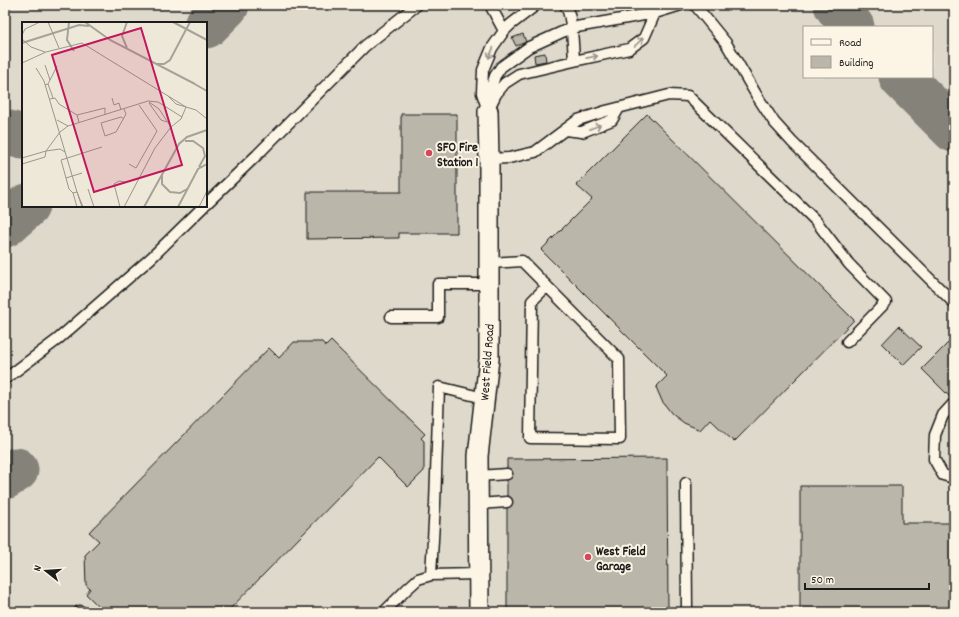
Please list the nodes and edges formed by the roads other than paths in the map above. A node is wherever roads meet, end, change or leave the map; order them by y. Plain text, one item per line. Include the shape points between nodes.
1 (417, 5) edge
2 (490, 5) edge
3 (536, 5) edge
4 (565, 5) edge
5 (681, 5) edge
6 (695, 5) edge
7 (655, 12) junction
8 (571, 28) junction
9 (504, 31) junction
10 (574, 61) junction
11 (488, 112) junction
12 (489, 159) junction
13 (207, 203) edge
14 (203, 207) edge
15 (489, 263) junction
16 (489, 284) junction
17 (548, 286) junction
18 (954, 303) edge
19 (391, 317) dead end
20 (847, 342) dead end
21 (5, 379) edge
22 (484, 398) junction
23 (954, 403) edge
24 (507, 474) dead end
25 (478, 476) junction
26 (954, 478) edge
27 (686, 483) dead end
28 (507, 502) dead end
29 (478, 504) junction
30 (479, 574) junction
31 (431, 575) junction
32 (384, 612) edge
33 (479, 612) edge
34 (687, 612) edge

1 - 13 lane via 365,46
2 - 9 lane
3 - 9 lane
4 - 8 lane
5 - 7 lane
6 - 18 lane via 726,43 774,122
7 - 8 lane
10 -> 7 lane via 629,49 644,38
8 - 10 lane
8 - 11 lane via 529,47 501,67 492,85
9 -> 11 lane via 492,48 483,70 482,93
10 - 11 lane via 519,74 505,83 496,94
11 - 12 street, West Field Road
12 - 15 street, West Field Road
12 - 20 lane via 509,158 535,152 578,120 606,111 668,94 688,96 816,221 849,264 886,302
14 - 21 lane via 151,258 57,340
15 - 16 street, West Field Road
15 - 17 lane via 522,261
16 - 19 lane via 438,284 438,317
16 - 22 street, West Field Road via 489,359
17 - 17 lane via 619,359 620,439 530,438 532,301
22 - 25 street, West Field Road
22 - 31 lane via 439,387
23 - 26 lane via 943,415 935,434 934,459 943,475
24 - 25 lane
25 - 29 street, West Field Road
27 - 34 lane
28 - 29 lane
29 - 30 street, West Field Road
30 - 31 lane
30 - 33 street, West Field Road
31 - 32 lane via 418,579

